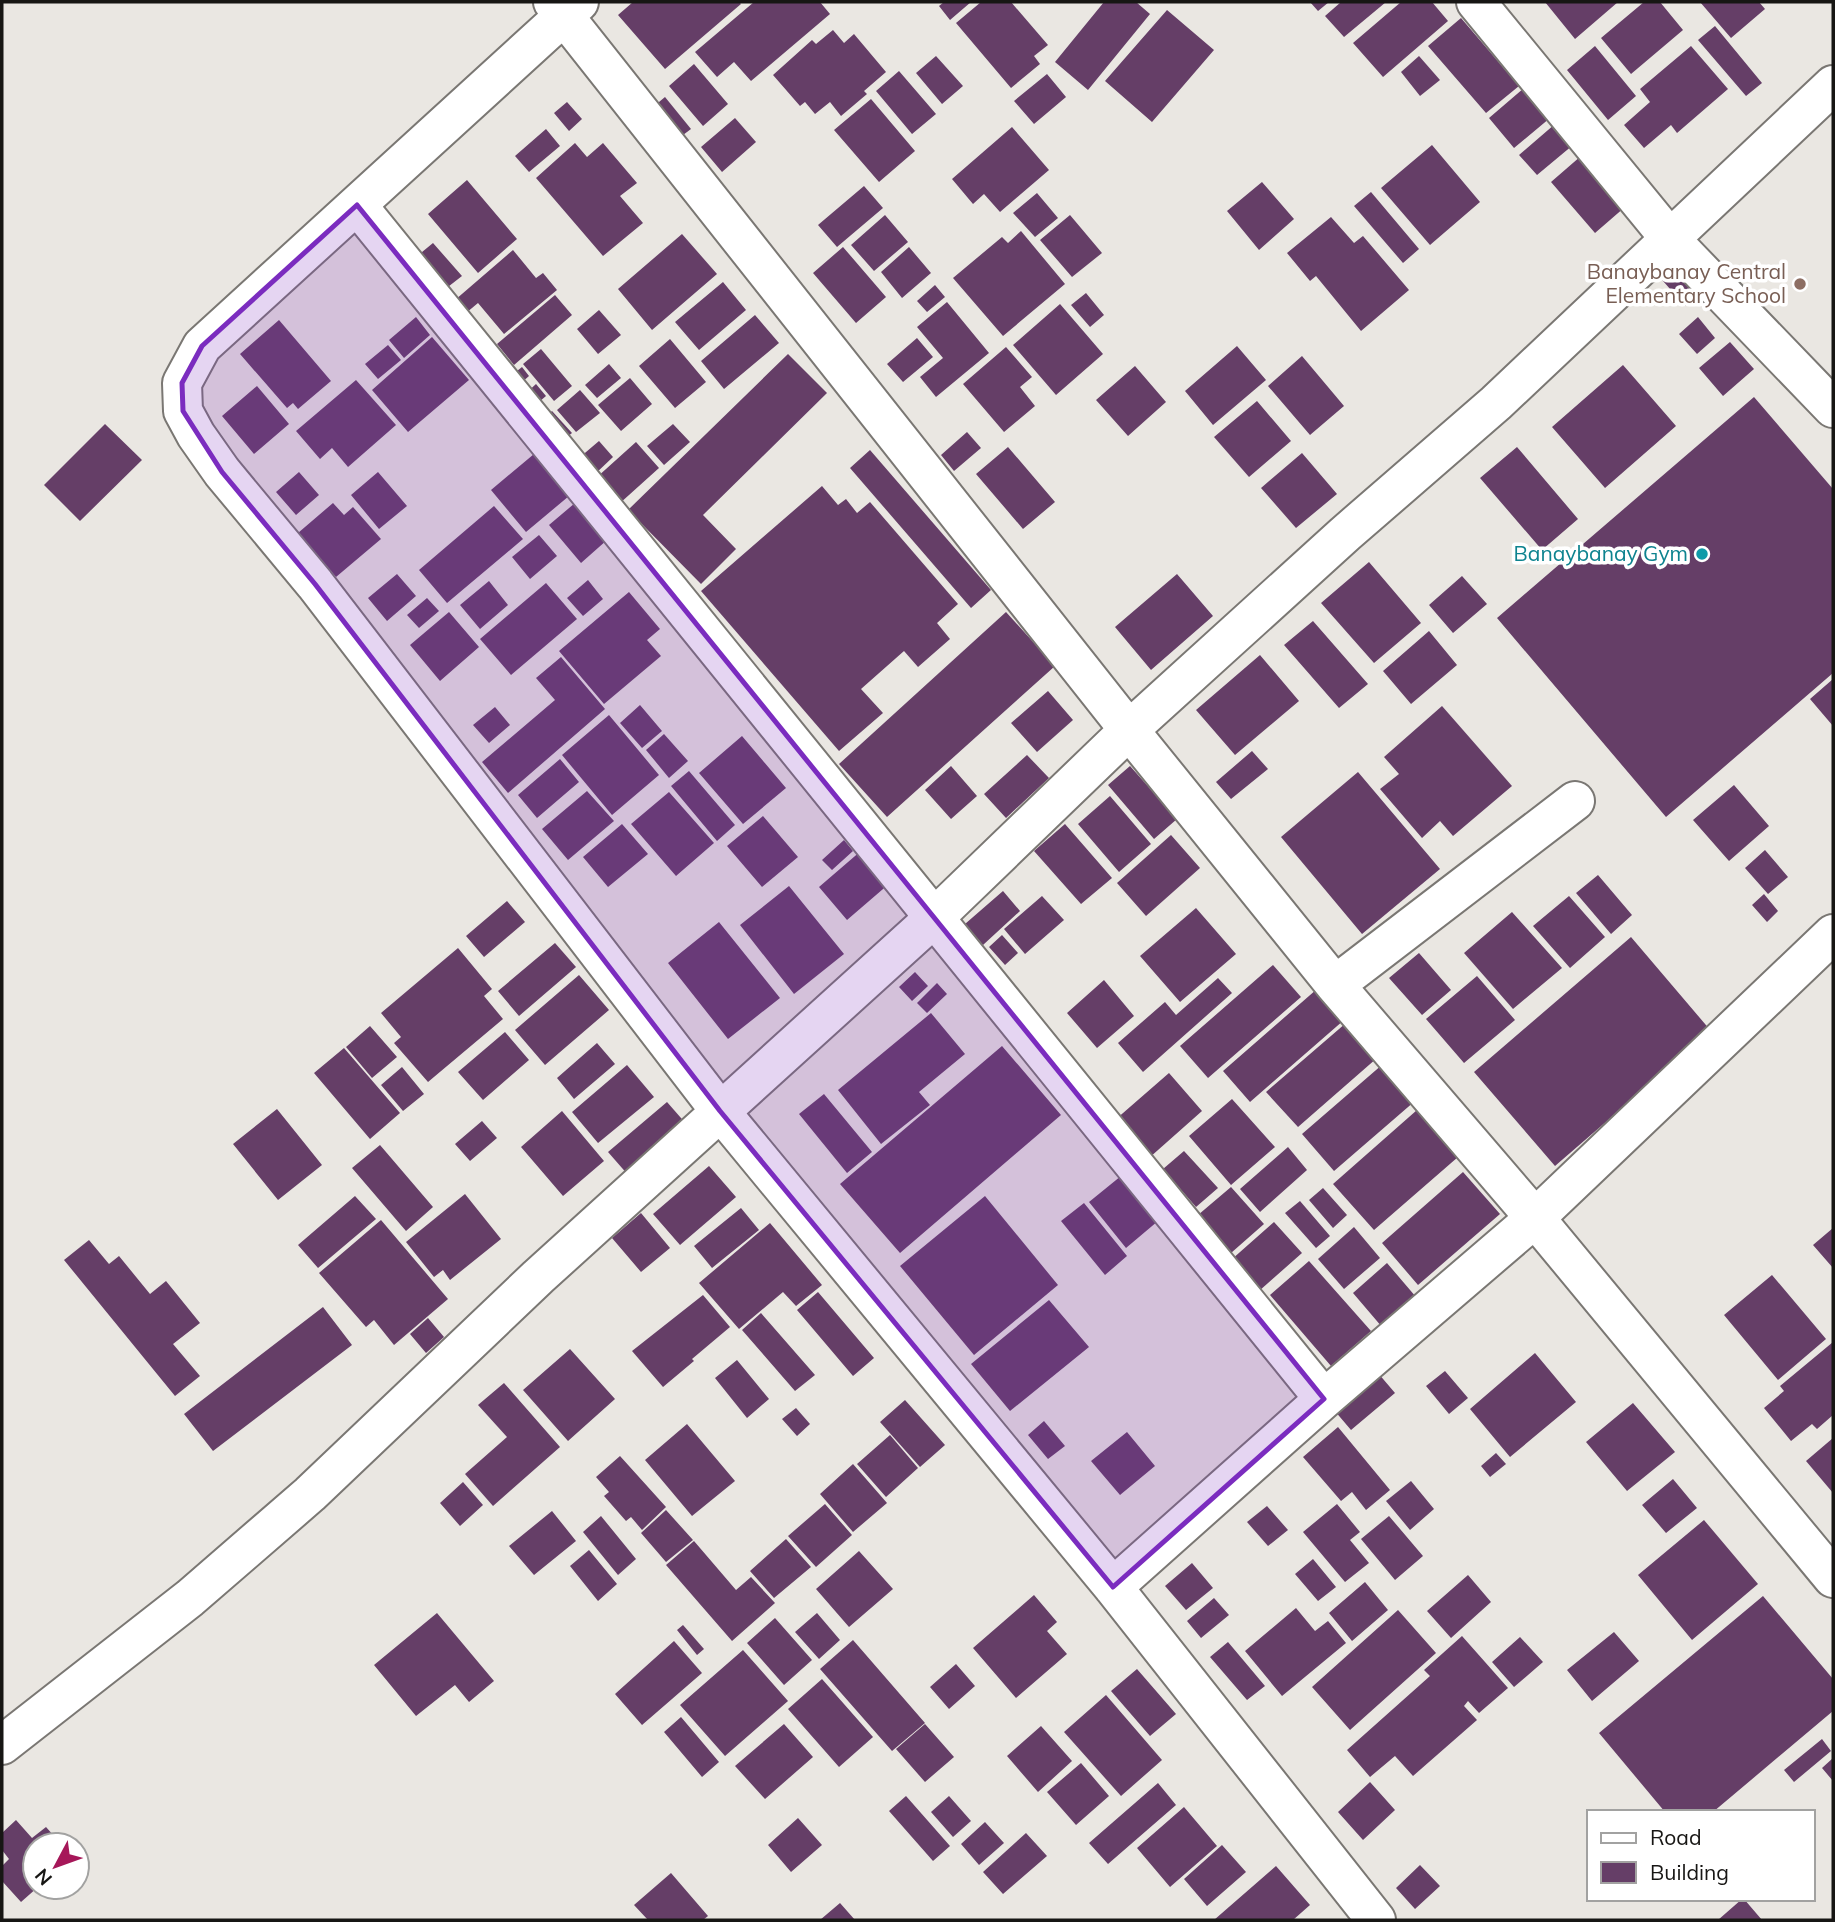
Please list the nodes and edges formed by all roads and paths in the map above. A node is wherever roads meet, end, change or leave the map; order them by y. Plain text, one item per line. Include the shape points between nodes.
1 (1476, 2) edge
2 (565, 6) edge
3 (1833, 85) edge
4 (356, 205) junction
5 (1671, 240) junction
6 (1833, 408) edge
7 (1129, 730) junction
8 (1575, 801) dead end
9 (935, 917) junction
10 (1833, 934) edge
11 (1335, 985) junction
12 (720, 1111) junction
13 (1535, 1218) junction
14 (1324, 1399) junction
15 (1833, 1578) edge
16 (1113, 1587) junction
17 (2, 1745) edge
18 (1376, 1920) edge

1 - 5 street
2 - 4 street
2 - 7 street
3 - 5 street
4 - 9 street
4 - 12 street via 202,346 182,383 183,411 222,472 315,584
5 - 6 street
5 - 7 street via 1496,403
7 - 9 street
7 - 11 street
8 - 11 street
9 - 12 street
9 - 14 street
10 - 13 street
11 - 13 street
12 - 16 street
12 - 17 street via 538,1276 310,1494 190,1598
13 - 14 street
13 - 15 street
14 - 16 street
16 - 18 street

